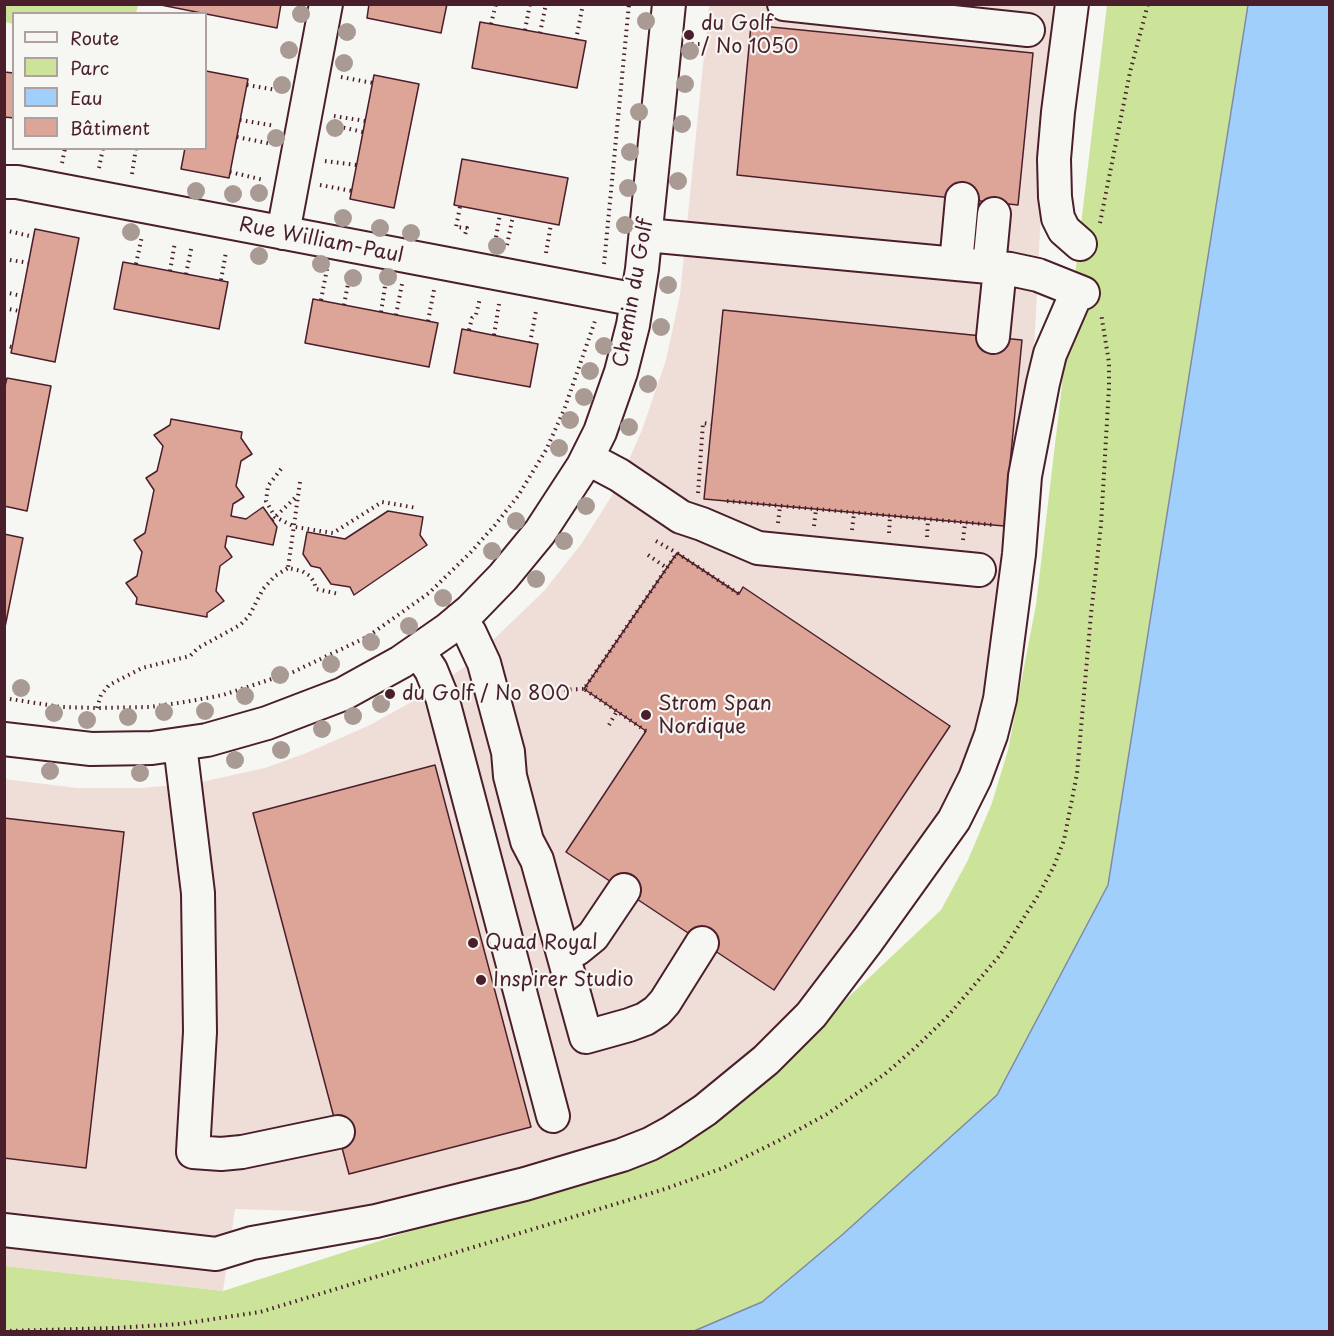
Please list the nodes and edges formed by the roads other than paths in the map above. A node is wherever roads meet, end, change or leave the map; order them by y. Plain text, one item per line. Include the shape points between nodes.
1 (326, 4) edge
2 (669, 4) edge
3 (784, 4) edge
4 (1072, 4) edge
5 (1028, 30) dead end
6 (4, 182) edge
7 (962, 199) dead end
8 (994, 214) dead end
9 (283, 233) junction
10 (1090, 234) road end
11 (646, 236) junction
12 (956, 264) junction
13 (994, 268) junction
14 (637, 300) junction
15 (993, 337) dead end
16 (587, 458) junction
17 (979, 570) dead end
18 (460, 619) junction
19 (418, 651) junction
20 (4, 740) edge
21 (180, 745) junction
22 (624, 890) dead end
23 (702, 943) dead end
24 (563, 954) junction
25 (553, 1116) dead end
26 (338, 1132) dead end
27 (4, 1230) edge

1 - 9 street
2 - 11 street, Chemin du Golf
3 - 5 street
4 - 10 street via 1058,112 1055,197 1064,230
6 - 9 street, Rue William-Paul
7 - 12 street
8 - 13 street
9 - 14 street, Rue William-Paul
11 - 12 street
11 - 14 street, Chemin du Golf
12 - 13 street
13 - 15 street
13 - 27 street via 1038,275 1087,297 1050,354 1043,383 1025,476 1019,554 991,735 954,820 811,1015 766,1060 705,1110 650,1144 525,1184 376,1221 216,1254
14 - 16 street, Chemin du Golf via 621,372
16 - 17 street via 681,517 758,548
16 - 18 street, Chemin du Golf via 540,532 503,578
18 - 19 street, Chemin du Golf
18 - 24 street via 484,663 527,841 537,860
19 - 21 street, Chemin du Golf via 375,678 311,708 236,733
19 - 25 street via 442,697
20 - 21 street, Chemin du Golf via 124,750
21 - 26 street via 198,893 200,1032 193,1152 242,1152
22 - 24 street via 593,936 577,950
23 - 24 street via 657,1011 637,1022 586,1037

